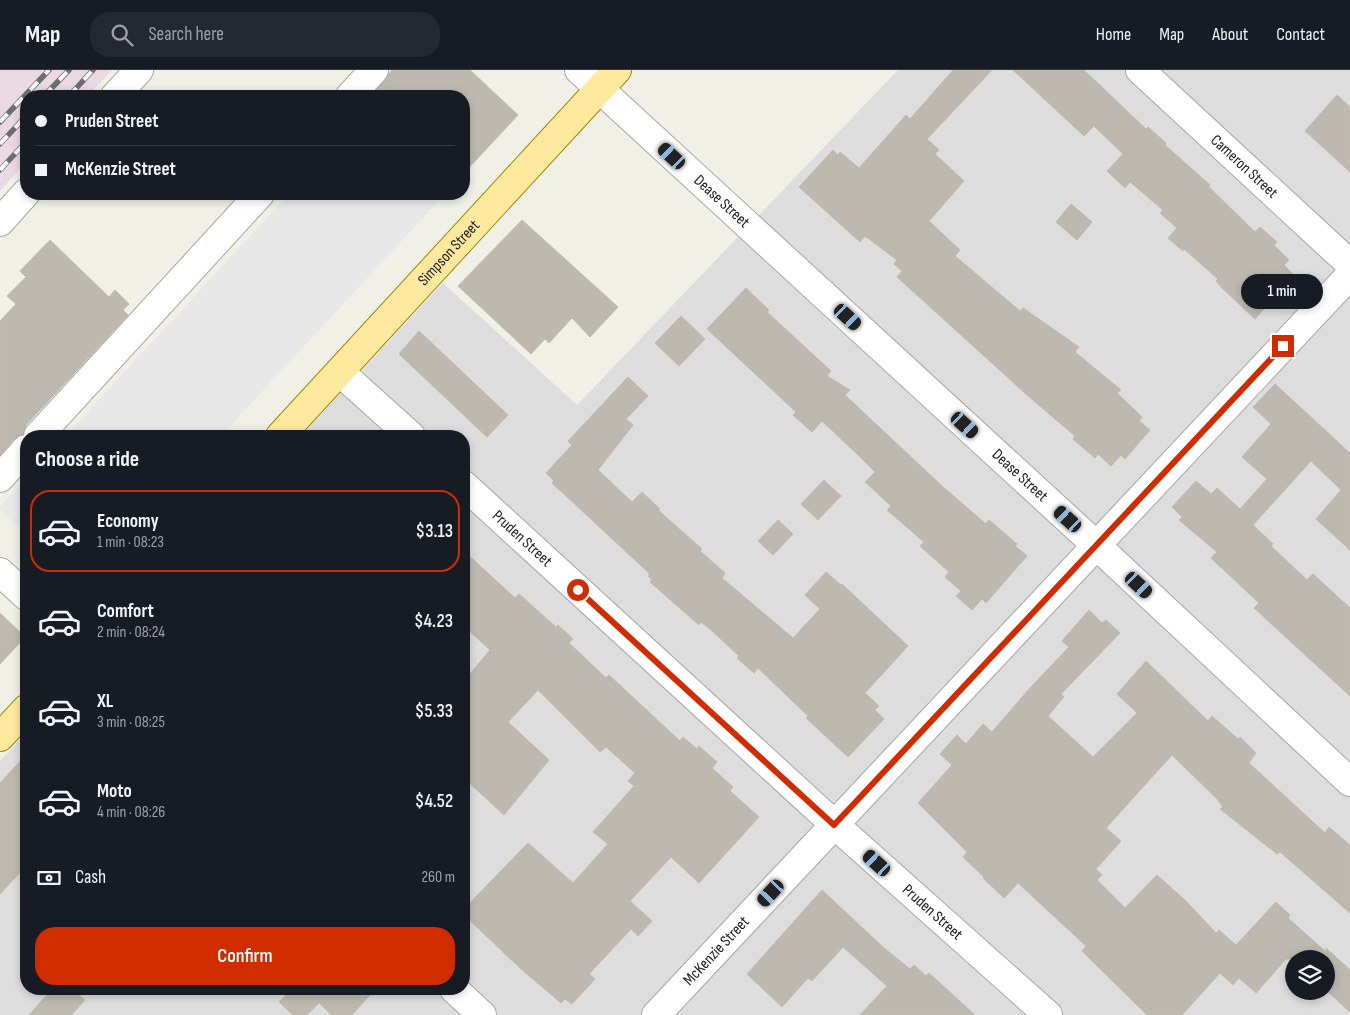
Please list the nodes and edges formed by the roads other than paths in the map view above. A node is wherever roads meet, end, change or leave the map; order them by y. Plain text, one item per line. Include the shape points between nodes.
1 (139, 70) edge
2 (374, 70) edge
3 (579, 70) edge
4 (1140, 70) edge
5 (608, 79) edge
6 (121, 90) edge
7 (356, 90) edge
8 (20, 200) edge
9 (254, 200) edge
10 (0, 222) edge
11 (1350, 264) edge
12 (1350, 275) edge
13 (340, 372) junction
14 (44, 430) edge
15 (286, 430) edge
16 (404, 430) edge
17 (20, 456) edge
18 (0, 478) edge
19 (470, 491) edge
20 (1097, 546) junction
21 (0, 572) edge
22 (20, 590) edge
23 (20, 715) edge
24 (0, 737) edge
25 (1350, 782) edge
26 (834, 825) junction
27 (460, 995) edge
28 (482, 1015) edge
29 (656, 1015) edge
30 (1048, 1015) edge

1 - 6 street
2 - 7 street
3 - 5 street, Dease Street
4 - 11 street, Cameron Street
5 - 13 main road, Simpson Street
5 - 20 street, Dease Street
8 - 10 street
9 - 14 street
12 - 20 street, McKenzie Street
13 - 15 main road, Simpson Street
13 - 16 street
17 - 18 street
19 - 26 street, Pruden Street
20 - 25 street, Dease Street
20 - 26 street, McKenzie Street
21 - 22 street
23 - 24 main road
26 - 29 street, McKenzie Street
26 - 30 street, Pruden Street
27 - 28 street

